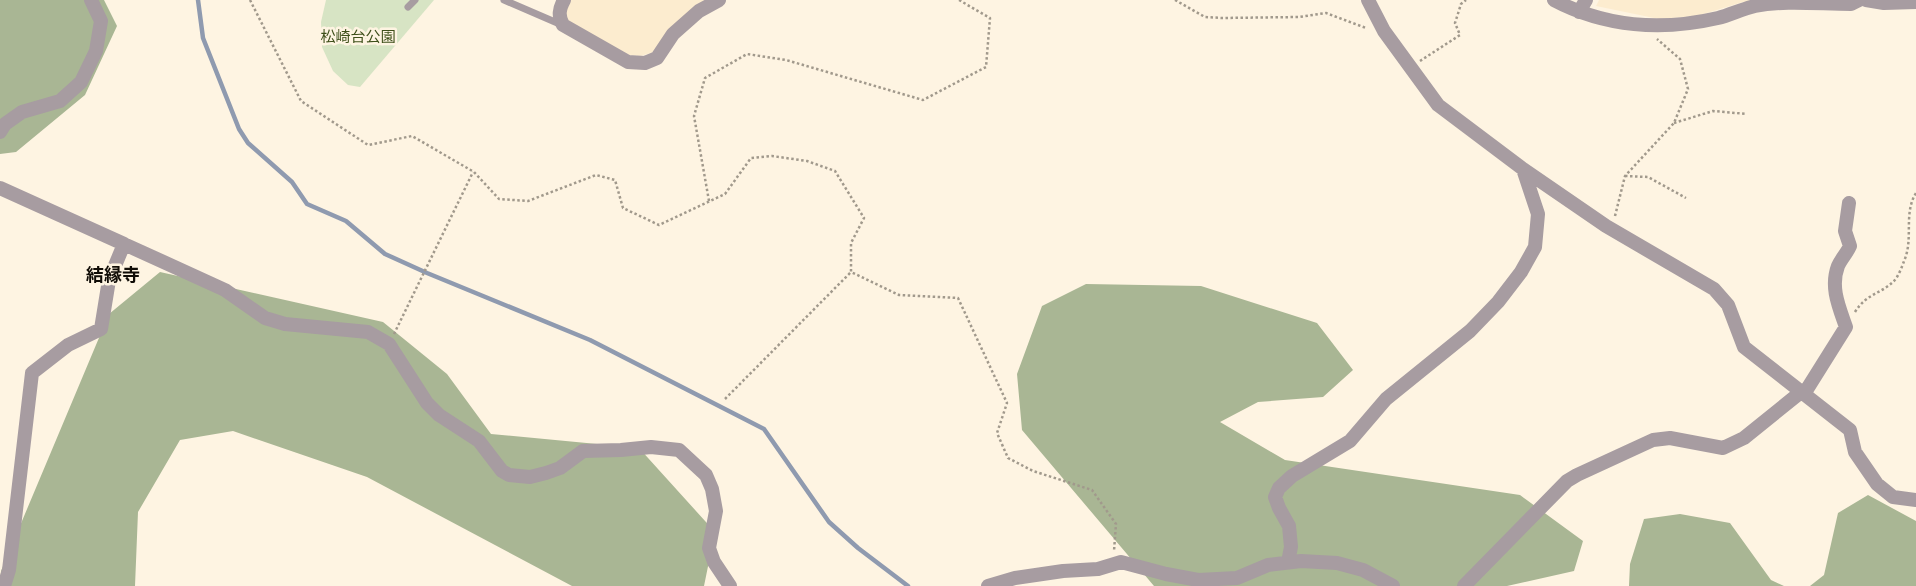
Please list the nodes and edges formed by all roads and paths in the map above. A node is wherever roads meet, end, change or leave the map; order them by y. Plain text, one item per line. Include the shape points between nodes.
1 (91, 0) edge
2 (250, 0) edge
3 (415, 0) edge
4 (504, 0) edge
5 (564, 0) edge
6 (719, 0) edge
7 (959, 0) edge
8 (1175, 0) edge
9 (1368, 0) edge
10 (1466, 0) edge
11 (1554, 0) edge
12 (1859, 0) edge
13 (1866, 0) edge
14 (1916, 2) edge
15 (1582, 6) edge
16 (408, 7) dead end
17 (1639, 24) junction
18 (563, 25) junction
19 (1389, 37) junction
20 (1410, 67) junction
21 (1747, 114) dead end
22 (1674, 123) junction
23 (0, 132) edge
24 (1523, 169) junction
25 (474, 172) junction
26 (1625, 176) junction
27 (0, 188) edge
28 (1916, 193) edge
29 (1686, 198) dead end
30 (709, 201) junction
31 (1850, 203) dead end
32 (1612, 230) junction
33 (124, 244) junction
34 (851, 272) junction
35 (1846, 327) junction
36 (389, 344) junction
37 (1802, 393) junction
38 (725, 399) dead end
39 (1916, 500) edge
40 (1288, 562) junction
41 (1113, 564) junction
42 (4, 586) edge
43 (730, 586) edge
44 (988, 586) edge
45 (1393, 586) edge
46 (1464, 586) edge

1 - 23 street via 101,21 96,51 81,82 60,101 22,112
2 - 25 path via 301,101 368,145 412,136
3 - 16 lane
4 - 18 lane
5 - 18 street via 559,8
6 - 18 street via 699,11 673,34 657,58 645,63 628,62
7 - 30 path via 990,18 986,67 923,100 786,60 747,54 705,78 694,116
8 - 19 path via 1206,17 1299,17 1326,13
9 - 19 street
10 - 20 path via 1461,4 1455,23 1460,35
11 - 15 street
12 - 17 street via 1851,4 1771,4 1688,23
13 - 14 street
15 - 17 street via 1601,18
17 - 22 path via 1680,60 1688,89
19 - 20 street
20 - 24 street via 1438,105
21 - 22 path via 1713,111
22 - 26 path
24 - 32 street
24 - 40 street via 1538,214 1535,247 1522,272 1470,331 1386,399 1350,441 1292,476 1279,488 1275,496 1289,526 1291,547
25 - 30 path via 498,199 528,201 596,175 615,180 624,208 659,225
25 - 36 path
26 - 29 path via 1648,177
26 - 32 path
27 - 33 street
28 - 35 path via 1908,216 1910,229 1906,258 1894,281 1861,303
30 - 34 path via 725,194 751,158 798,159 835,171 864,218 851,243
31 - 35 street via 1846,231 1850,246 1838,264 1835,278 1835,292
32 - 37 street via 1714,289 1728,305 1744,348
33 - 36 street via 226,290 265,318 285,324 368,332
33 - 42 street via 108,280 102,329 68,345 32,373 9,570
34 - 38 path
34 - 41 path via 899,295 958,298 1007,403 997,433 1008,458 1033,471 1092,490 1116,524
35 - 37 street
36 - 43 street via 426,403 479,441 502,471 510,475 530,477 546,473 560,468 584,451 651,447 679,450 706,475 712,490 716,511 709,548
37 - 39 street via 1850,430 1855,452 1877,484 1893,497
37 - 46 street via 1744,438 1723,448 1670,438 1653,440 1567,480
40 - 41 street via 1268,565 1237,578 1198,580 1122,562
40 - 45 street via 1336,563 1363,570
41 - 44 street via 1098,569 1015,578

